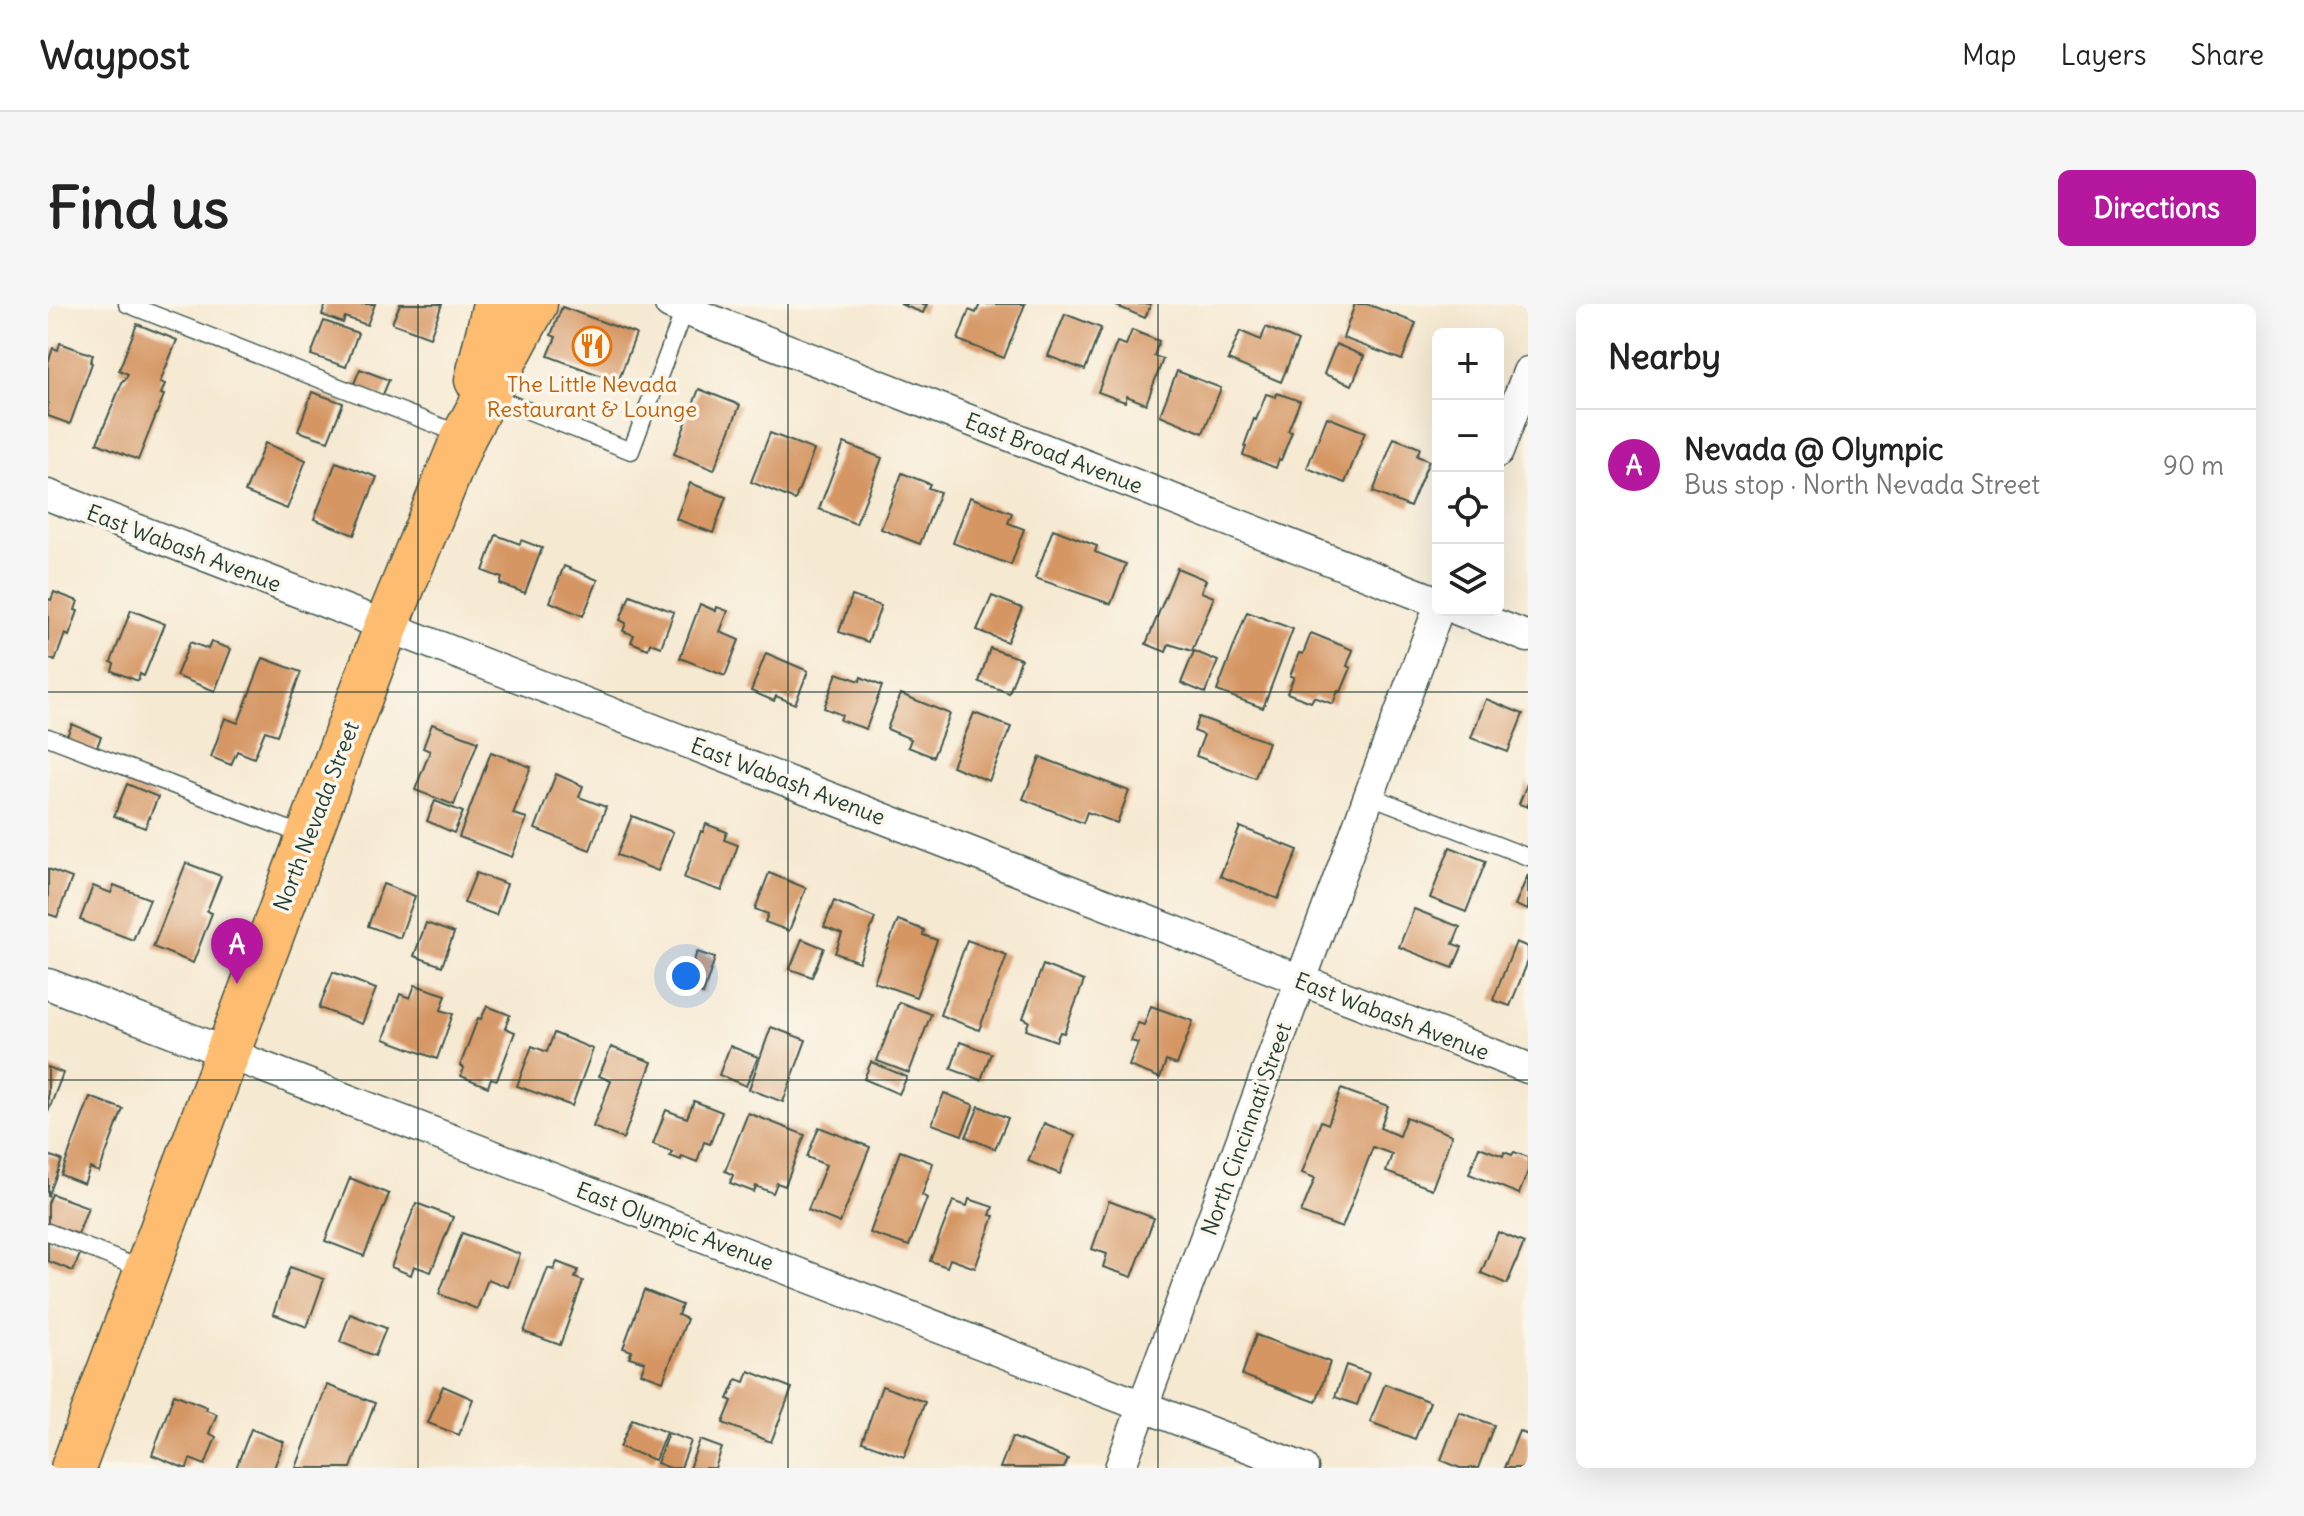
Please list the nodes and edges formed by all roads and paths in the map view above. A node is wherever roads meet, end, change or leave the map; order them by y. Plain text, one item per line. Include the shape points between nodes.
1 (127, 304) edge
2 (495, 304) edge
3 (535, 304) edge
4 (680, 306) edge
5 (1528, 372) edge
6 (487, 394) junction
7 (464, 436) junction
8 (1504, 436) edge
9 (48, 495) edge
10 (1432, 600) edge
11 (1436, 616) edge
12 (1474, 616) edge
13 (387, 625) junction
14 (1528, 637) edge
15 (48, 737) edge
16 (1368, 795) junction
17 (309, 837) junction
18 (1528, 857) edge
19 (1301, 980) junction
20 (48, 984) edge
21 (226, 1054) junction
22 (1528, 1068) edge
23 (48, 1232) edge
24 (146, 1271) junction
25 (1143, 1406) junction
26 (73, 1468) edge
27 (1120, 1468) edge
28 (1303, 1468) edge

1 - 7 lane
2 - 7 main road, North Nevada Street
3 - 6 main road, North Nevada Street
4 - 6 lane via 631,451
4 - 10 street, East Broad Avenue
5 - 8 street
6 - 7 main road, North Nevada Street
7 - 13 main road, North Nevada Street
9 - 13 street, East Wabash Avenue
11 - 16 street, North Cincinnati Street
12 - 14 street
13 - 17 main road, North Nevada Street
13 - 19 street, East Wabash Avenue
15 - 17 lane
16 - 18 lane
16 - 19 street, North Cincinnati Street
17 - 21 main road, North Nevada Street
19 - 22 street, East Wabash Avenue
19 - 25 street, North Cincinnati Street
20 - 21 street, East Olympic Avenue
21 - 24 main road, North Nevada Street
21 - 25 street, East Olympic Avenue
23 - 24 lane
24 - 26 main road, North Nevada Street
25 - 27 street, North Cincinnati Street
25 - 28 street, East Olympic Avenue

